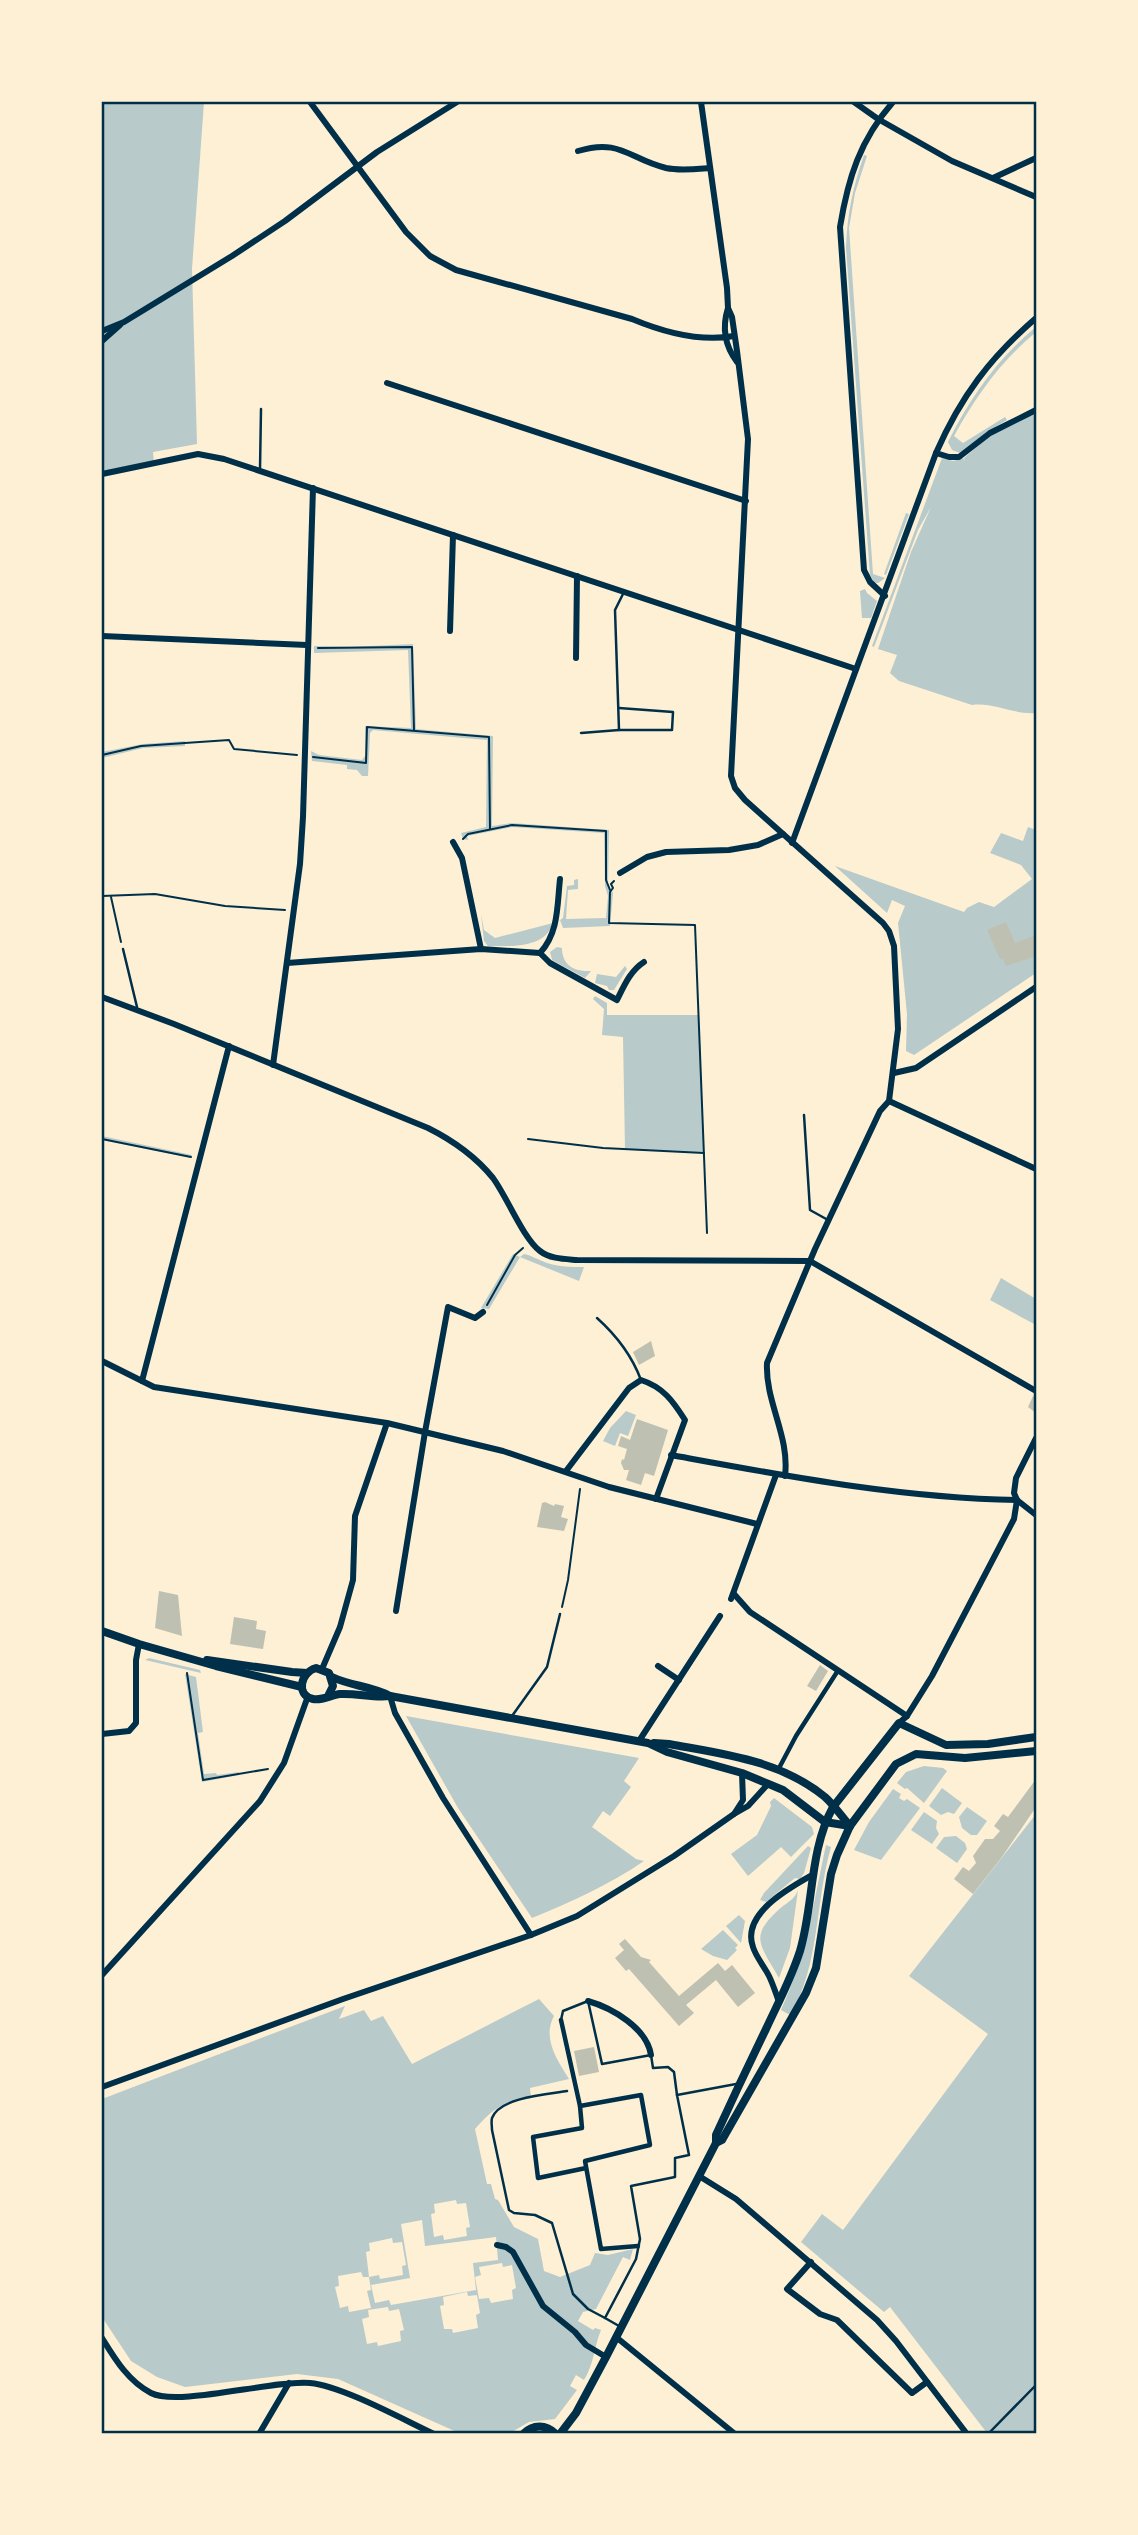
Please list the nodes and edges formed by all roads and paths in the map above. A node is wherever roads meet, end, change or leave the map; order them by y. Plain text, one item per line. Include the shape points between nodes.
1 (310, 102) edge
2 (457, 102) edge
3 (701, 102) edge
4 (854, 102) edge
5 (892, 102) edge
6 (878, 118) junction
7 (578, 151) dead end
8 (1037, 158) edge
9 (357, 166) junction
10 (710, 168) junction
11 (993, 178) junction
12 (1037, 197) edge
13 (728, 308) junction
14 (1037, 318) edge
15 (124, 322) junction
16 (102, 331) edge
17 (734, 336) junction
18 (726, 337) junction
19 (102, 341) edge
20 (737, 362) junction
21 (387, 383) dead end
22 (261, 409) dead end
23 (1037, 410) edge
24 (936, 453) junction
25 (260, 470) junction
26 (102, 474) edge
27 (313, 488) junction
28 (746, 501) junction
29 (453, 535) junction
30 (577, 576) junction
31 (624, 592) junction
32 (885, 596) junction
33 (450, 631) dead end
34 (738, 631) junction
35 (102, 636) edge
36 (307, 645) junction
37 (576, 659) dead end
38 (856, 669) junction
39 (619, 708) junction
40 (619, 730) junction
41 (414, 731) junction
42 (581, 733) dead end
43 (102, 755) edge
44 (306, 756) junction
45 (490, 829) junction
46 (783, 834) junction
47 (453, 842) joint
48 (792, 843) junction
49 (620, 873) dead end
50 (560, 879) dead end
51 (611, 884) dead end
52 (610, 890) junction
53 (102, 896) edge
54 (111, 896) junction
55 (294, 911) junction
56 (123, 949) joint
57 (481, 949) junction
58 (540, 953) junction
59 (644, 962) dead end
60 (287, 963) junction
61 (1037, 987) edge
62 (102, 997) edge
63 (138, 1009) junction
64 (229, 1046) junction
65 (273, 1065) junction
66 (894, 1073) junction
67 (889, 1101) junction
68 (804, 1115) dead end
69 (102, 1139) edge
70 (528, 1139) dead end
71 (704, 1153) junction
72 (199, 1159) junction
73 (1037, 1169) edge
74 (828, 1220) junction
75 (707, 1233) dead end
76 (530, 1241) junction
77 (810, 1261) junction
78 (483, 1312) joint
79 (597, 1318) dead end
80 (102, 1361) edge
81 (641, 1380) junction
82 (142, 1381) junction
83 (1037, 1391) edge
84 (387, 1423) junction
85 (425, 1432) junction
86 (1037, 1438) edge
87 (671, 1455) junction
88 (566, 1471) junction
89 (776, 1475) junction
90 (785, 1476) junction
91 (583, 1477) junction
92 (656, 1499) junction
93 (1017, 1500) junction
94 (1037, 1515) edge
95 (757, 1524) junction
96 (396, 1611) dead end
97 (560, 1614) joint
98 (720, 1616) dead end
99 (102, 1631) edge
100 (139, 1644) junction
101 (201, 1660) junction
102 (658, 1667) dead end
103 (322, 1669) junction
104 (187, 1672) dead end
105 (307, 1672) junction
106 (837, 1672) junction
107 (332, 1677) junction
108 (679, 1679) junction
109 (302, 1687) junction
110 (307, 1696) junction
111 (328, 1696) junction
112 (390, 1696) junction
113 (907, 1716) junction
114 (511, 1718) junction
115 (899, 1723) junction
116 (102, 1734) edge
117 (1037, 1737) edge
118 (643, 1742) junction
119 (1037, 1751) edge
120 (273, 1768) dead end
121 (778, 1770) junction
122 (742, 1773) junction
123 (768, 1784) junction
124 (833, 1807) junction
125 (734, 1814) junction
126 (825, 1822) junction
127 (850, 1826) junction
128 (812, 1875) junction
129 (531, 1935) junction
130 (102, 1975) edge
131 (588, 2001) junction
132 (779, 2003) junction
133 (561, 2020) joint
134 (652, 2055) junction
135 (739, 2084) junction
136 (102, 2087) edge
137 (567, 2091) dead end
138 (677, 2095) junction
139 (580, 2106) junction
140 (716, 2143) junction
141 (586, 2168) junction
142 (699, 2176) junction
143 (497, 2245) dead end
144 (638, 2246) junction
145 (811, 2262) junction
146 (605, 2318) junction
147 (621, 2327) junction
148 (102, 2337) edge
149 (616, 2337) junction
150 (606, 2357) junction
151 (927, 2382) junction
152 (289, 2383) junction
153 (1037, 2385) edge
154 (259, 2434) edge
155 (433, 2434) edge
156 (523, 2434) edge
157 (558, 2434) edge
158 (735, 2434) edge
159 (967, 2434) edge
160 (988, 2434) edge

1 - 9 street
2 - 9 street
3 - 10 street
4 - 6 street
5 - 6 street
6 - 11 street
6 - 32 street via 846,187 840,227 864,570
7 - 10 street via 612,146 670,169
8 - 11 street
9 - 15 street via 232,256
9 - 18 street via 406,232 430,256 456,270 655,328
10 - 13 street
11 - 12 street
13 - 17 street
13 - 18 street
14 - 24 street via 975,382
15 - 16 street
15 - 19 street
17 - 18 street
17 - 20 street
18 - 20 street
20 - 28 street via 748,439
21 - 28 street
22 - 25 lane
23 - 24 street via 990,433 959,457
24 - 32 street
25 - 26 street via 198,454
25 - 27 street
27 - 29 street
27 - 36 street
28 - 34 street
29 - 30 street
29 - 33 street
30 - 31 street
30 - 37 street
31 - 34 street
31 - 39 lane via 615,610
32 - 38 street
34 - 38 street
34 - 46 street via 730,772 740,794
35 - 36 street
36 - 41 path via 412,648
36 - 44 street
38 - 48 street
39 - 40 lane
39 - 40 lane via 673,712 672,730
40 - 42 lane
41 - 44 path via 367,727 366,763
41 - 45 path via 489,737
43 - 44 path via 141,746 229,740 234,749
44 - 55 street
45 - 47 path
45 - 52 path via 512,825 606,831
46 - 48 street
46 - 49 street via 729,850 666,852 646,857
47 - 57 street via 462,858
48 - 66 street via 889,931 894,946 898,1029
50 - 58 street via 556,926
51 - 52 path
52 - 71 path via 609,923 695,925
53 - 54 path
54 - 55 path via 155,894
54 - 56 path
55 - 60 street
56 - 63 lane
57 - 58 street
57 - 60 street
58 - 59 street via 617,1000 636,967
60 - 65 street
61 - 66 street via 916,1068
62 - 63 street
63 - 64 street
64 - 65 street
64 - 72 street
65 - 76 street via 449,1139 492,1177
66 - 67 street
67 - 73 street
67 - 74 street
68 - 74 lane via 810,1210
69 - 72 path
70 - 71 path
71 - 75 path
72 - 82 street
74 - 77 street
76 - 77 street via 542,1253 577,1260
76 - 78 path via 516,1255
77 - 83 street
77 - 90 street via 766,1363 766,1379 786,1447
78 - 85 street via 475,1318 448,1307
79 - 81 lane via 613,1332
80 - 82 street
81 - 87 street via 655,1384 685,1420
81 - 88 street via 629,1388
82 - 84 street via 175,1392
84 - 85 street
84 - 103 street via 355,1516 353,1580
85 - 88 street
85 - 96 street
86 - 93 street via 1016,1478
87 - 89 street
87 - 92 street
88 - 91 street
89 - 90 street
89 - 95 street
90 - 93 street via 944,1498
91 - 92 street
91 - 97 path
92 - 95 street
93 - 94 street
93 - 113 street via 1014,1520
95 - 106 street via 733,1597
97 - 114 lane via 547,1667
98 - 108 street
99 - 100 street
100 - 101 street
100 - 116 street via 136,1723 129,1731
101 - 105 street
101 - 109 street
102 - 108 street
103 - 105 street
103 - 107 street
104 - 120 path via 203,1780
105 - 109 street
106 - 113 street
106 - 121 street
107 - 111 street
107 - 112 street
108 - 118 street
109 - 110 street
110 - 111 street via 318,1700
110 - 130 street via 284,1763 260,1801
111 - 112 street
112 - 114 street
112 - 129 street via 443,1798
113 - 115 street
114 - 118 street
115 - 117 street via 946,1745
115 - 124 street
118 - 121 street via 760,1762
118 - 122 street
119 - 127 street via 965,1759 916,1754 896,1764
121 - 124 street via 817,1792
122 - 123 street
122 - 125 street via 743,1800
123 - 125 street
123 - 126 street
124 - 126 street
124 - 127 street
125 - 129 street via 590,1909
126 - 127 street
126 - 128 street
127 - 140 street via 831,1874 816,1968 796,2011 722,2140
128 - 132 street via 801,1948
128 - 132 street via 758,1915 752,1929 753,1948
129 - 136 street
131 - 133 lane via 563,2011
131 - 134 street via 629,2023 650,2046
131 - 134 lane via 602,2064
132 - 135 street
133 - 139 street
134 - 138 lane via 653,2068 668,2067 674,2072
135 - 138 lane
135 - 140 street
137 - 146 lane via 521,2098 497,2112 492,2130 509,2210 552,2223 573,2294
138 - 144 lane via 689,2155 675,2158 675,2177 631,2186
139 - 141 street via 582,2128 533,2137 538,2178
139 - 141 street via 641,2095 650,2145 585,2161
140 - 142 street
141 - 144 street via 600,2249
142 - 145 street via 736,2199
142 - 147 street
143 - 150 street via 513,2252 549,2312
144 - 146 lane via 636,2259
145 - 151 street via 877,2320
145 - 151 street via 787,2289 820,2314 837,2320 912,2393
146 - 147 lane
147 - 149 street
148 - 152 street via 121,2367 153,2394 180,2397
149 - 150 street
149 - 158 street
150 - 157 street via 576,2413
151 - 159 street
152 - 154 street
152 - 155 street via 334,2389
153 - 160 lane
156 - 157 street via 540,2426

